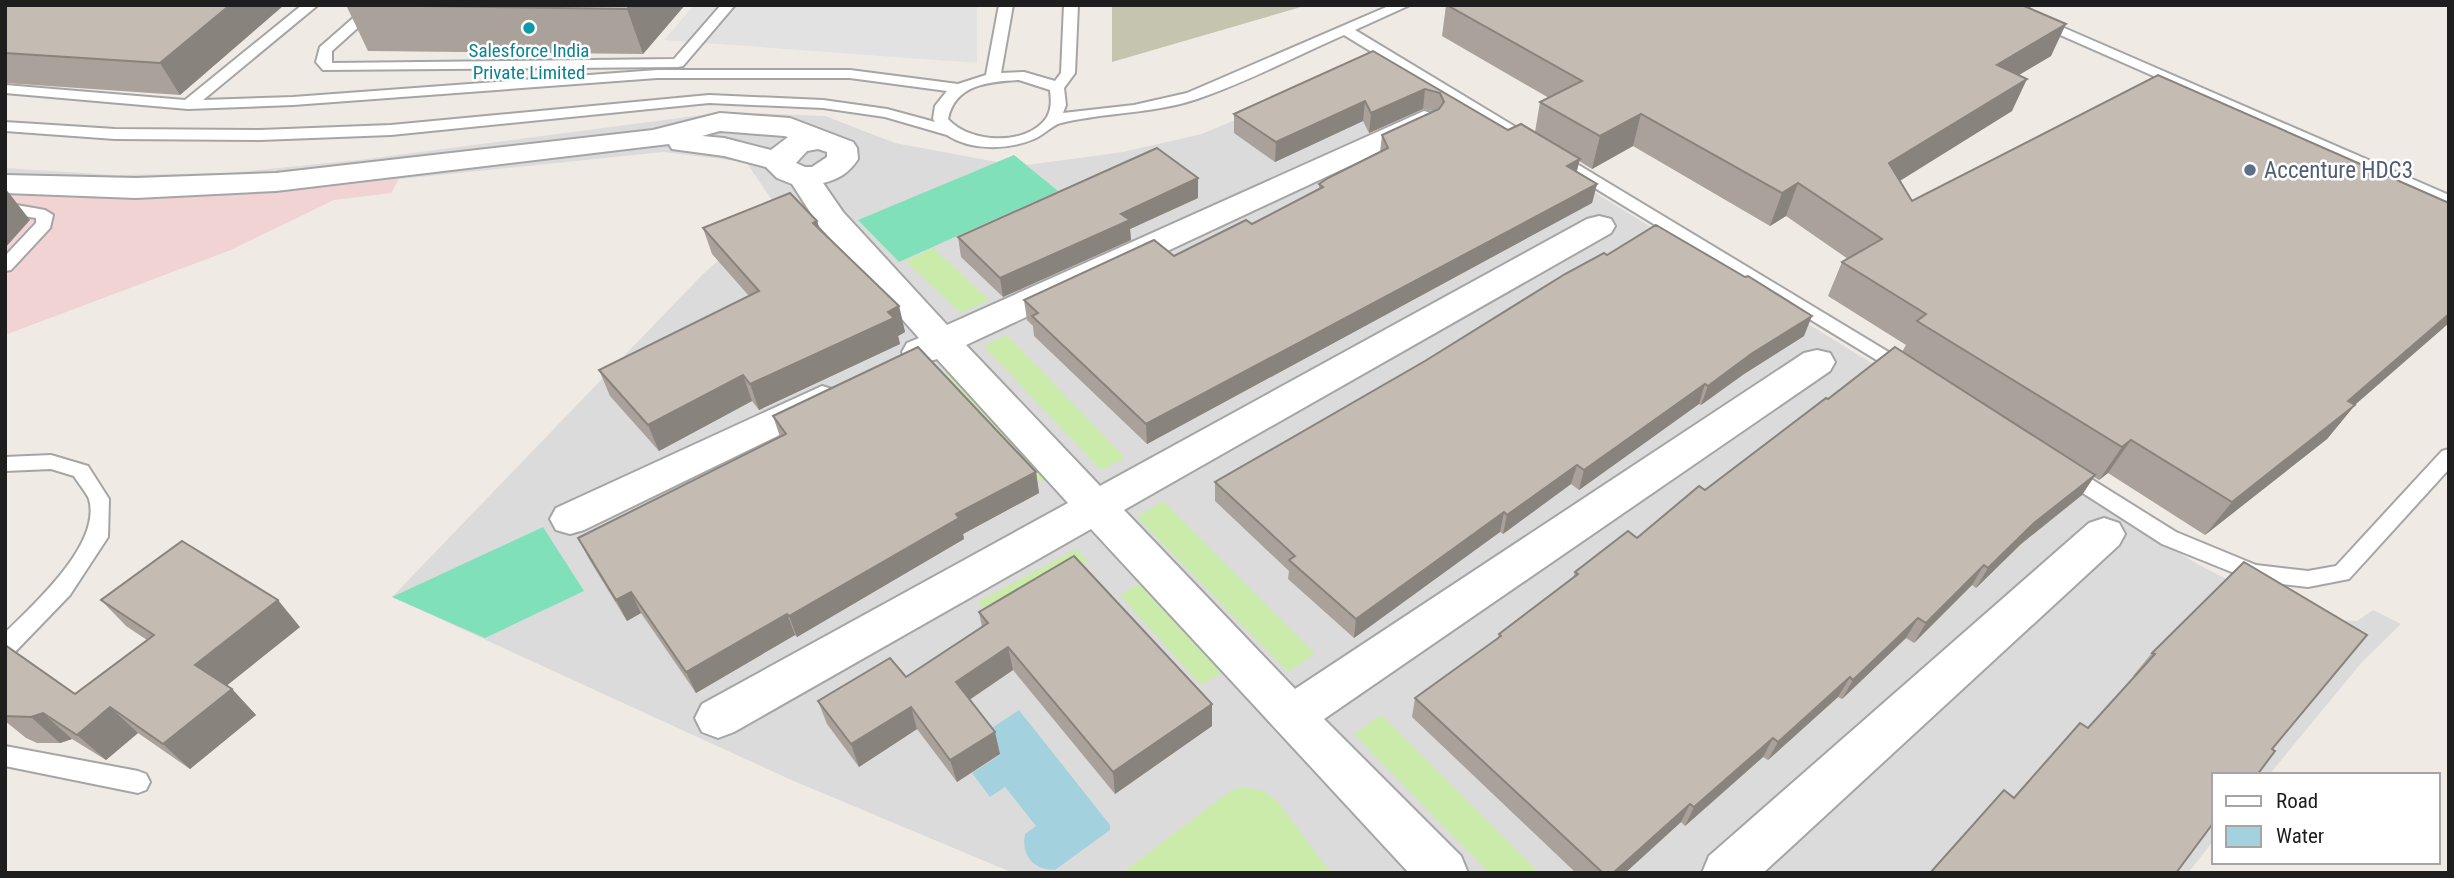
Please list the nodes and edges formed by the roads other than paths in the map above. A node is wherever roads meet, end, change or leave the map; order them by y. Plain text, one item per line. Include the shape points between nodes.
1 (312, 5) edge
2 (376, 5) edge
3 (728, 5) edge
4 (1006, 5) edge
5 (1071, 5) edge
6 (1403, 5) edge
7 (1999, 5) edge
8 (1345, 30) junction
9 (790, 61) dead end
10 (678, 63) junction
11 (993, 77) junction
12 (1057, 88) junction
13 (5, 89) edge
14 (958, 89) junction
15 (188, 105) junction
16 (1054, 119) junction
17 (1424, 120) edge
18 (5, 126) edge
19 (949, 131) junction
20 (653, 139) junction
21 (800, 159) junction
22 (5, 184) edge
23 (2449, 201) edge
24 (5, 208) edge
25 (1599, 226) dead end
26 (5, 266) edge
27 (942, 342) junction
28 (1816, 362) dead end
29 (892, 365) edge
30 (1917, 377) edge
31 (855, 383) edge
32 (2449, 456) edge
33 (2044, 459) edge
34 (5, 464) edge
35 (1096, 508) junction
36 (570, 519) dead end
37 (2104, 534) dead end
38 (5, 648) edge
39 (1291, 716) junction
40 (718, 718) dead end
41 (5, 756) edge
42 (138, 782) dead end
43 (1443, 873) edge
44 (1727, 873) edge

1 - 15 lane
2 - 10 lane via 325,50 323,62 328,67
3 - 10 lane
4 - 11 lane
5 - 12 lane via 1068,74
6 - 8 lane
7 - 23 lane
8 - 16 lane via 1192,96
8 - 30 lane
9 - 10 lane
11 - 12 lane via 1038,78
11 - 14 lane
12 - 16 lane via 1062,106
13 - 15 lane
14 - 15 lane via 850,74 710,73
14 - 19 lane via 941,108 940,119
16 - 19 lane via 1032,135 997,143 978,142
17 - 27 street
18 - 19 lane via 115,134 260,135 391,130 746,99 887,113
20 - 21 street
20 - 21 street via 734,121 790,127
20 - 22 street via 276,182 136,188
21 - 27 street via 831,219
24 - 26 lane via 46,215 44,225
25 - 35 street
27 - 29 street
27 - 35 street
28 - 39 street
31 - 36 street
32 - 33 lane via 2343,573 2308,579 2254,573 2169,538
34 - 38 lane via 51,462 81,471 99,499 98,537 62,589
35 - 39 street
35 - 40 street
37 - 44 street
39 - 43 street
41 - 42 lane

